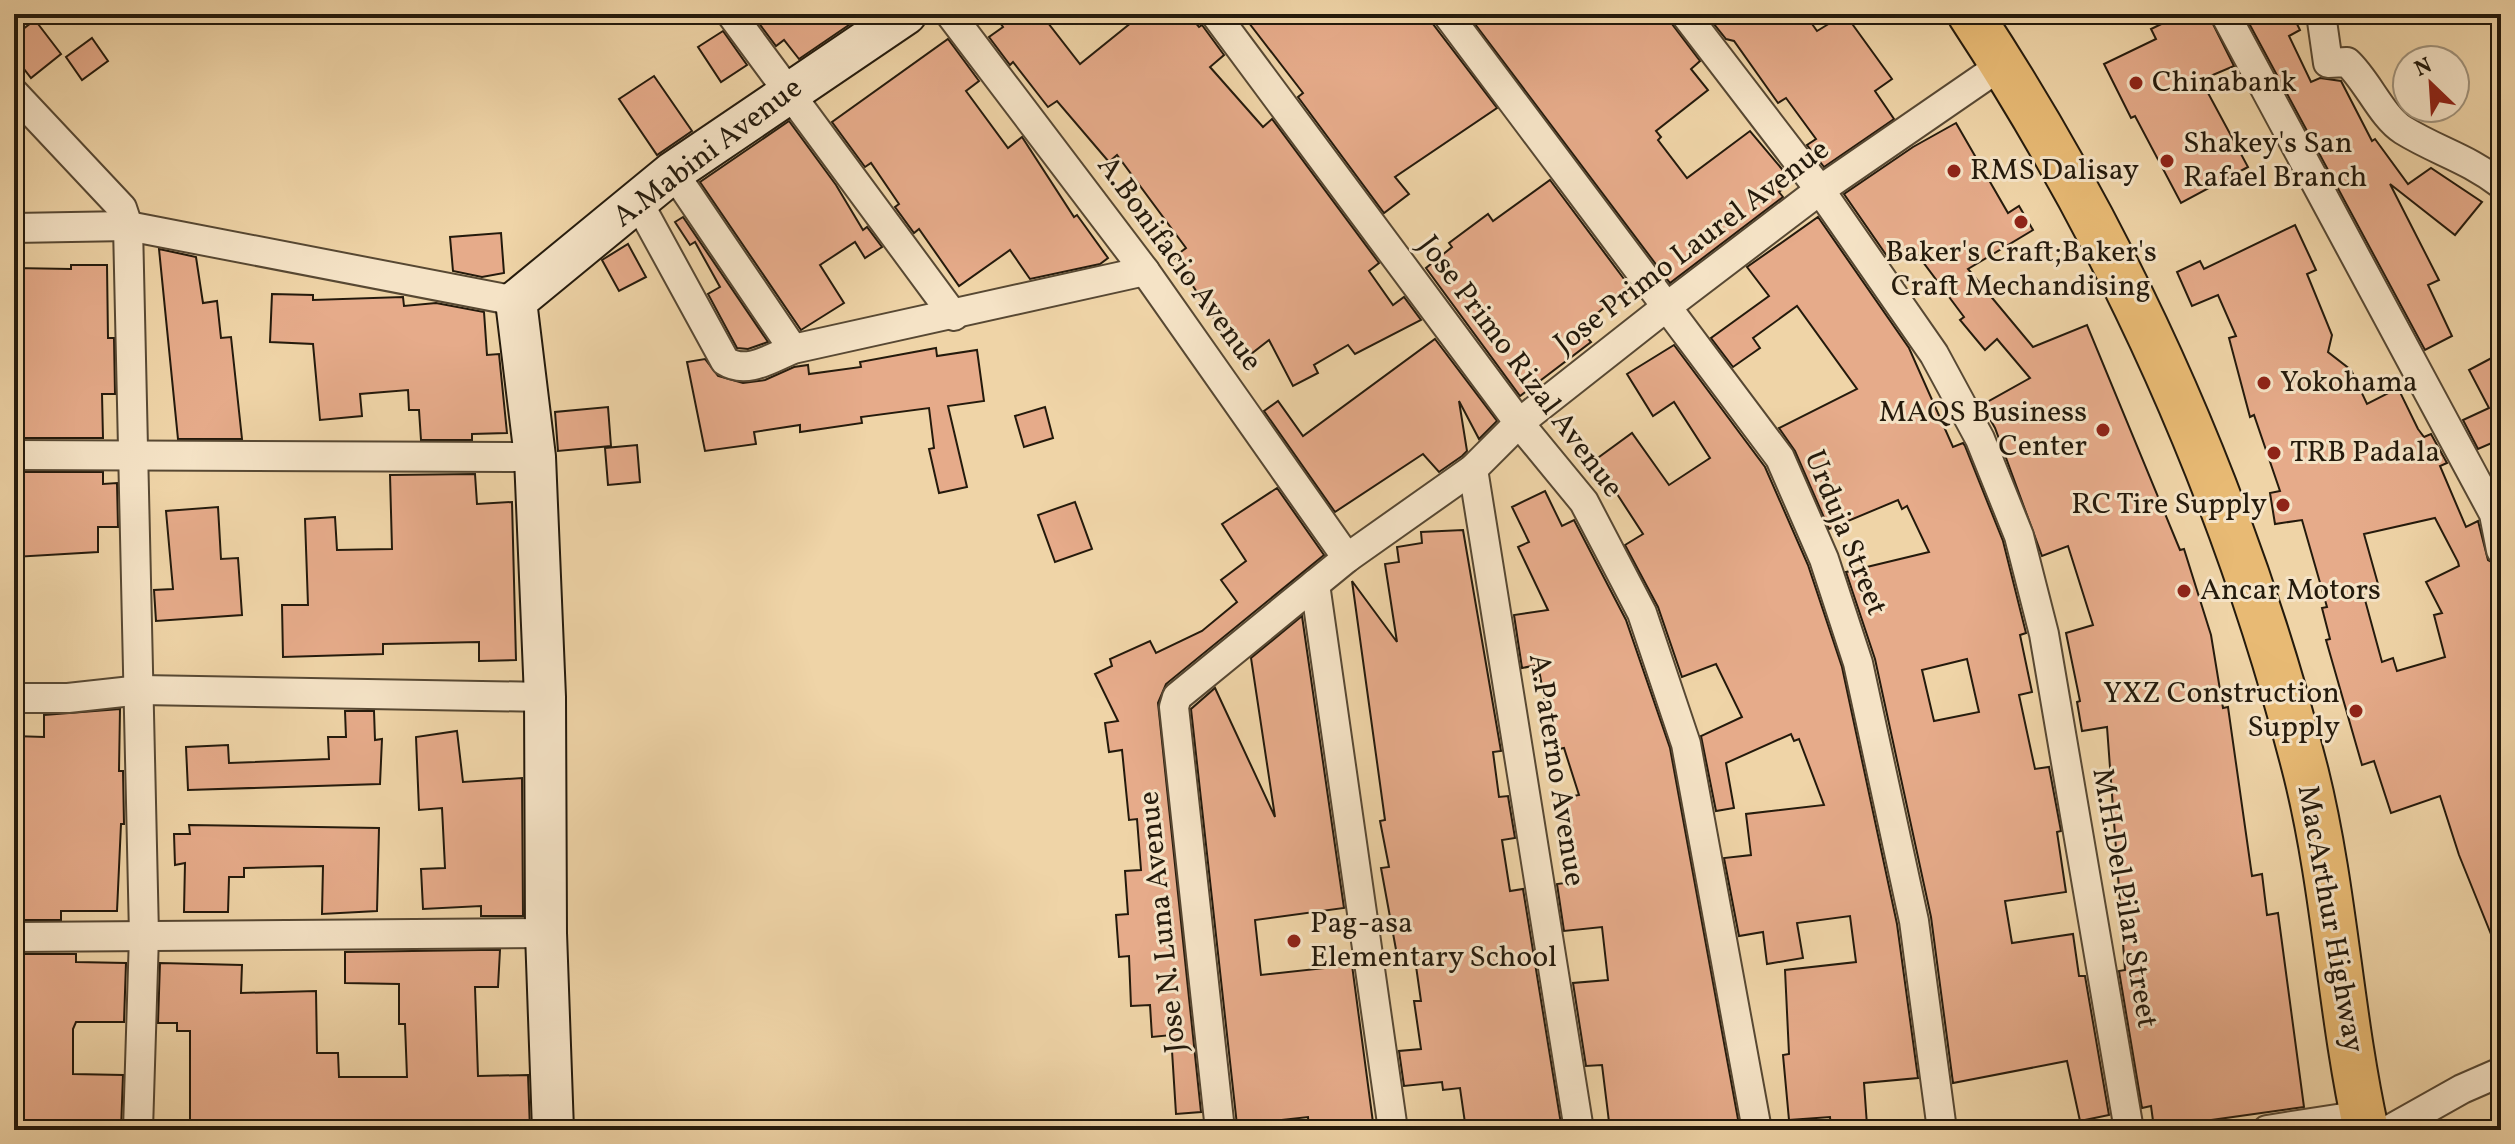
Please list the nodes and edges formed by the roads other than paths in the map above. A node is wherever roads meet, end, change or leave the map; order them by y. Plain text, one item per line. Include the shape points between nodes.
1 (731, 14) edge
2 (906, 14) edge
3 (950, 14) edge
4 (1215, 14) edge
5 (1447, 14) edge
6 (1685, 14) edge
7 (1970, 14) edge
8 (2225, 14) edge
9 (2321, 14) edge
10 (2003, 64) junction
11 (789, 91) junction
12 (14, 93) edge
13 (673, 172) junction
14 (2501, 184) edge
15 (1820, 190) junction
16 (638, 202) junction
17 (128, 226) junction
18 (14, 228) edge
19 (1145, 271) junction
20 (516, 301) junction
21 (1665, 308) junction
22 (954, 316) junction
23 (793, 349) junction
24 (1519, 423) junction
25 (135, 454) junction
26 (14, 455) edge
27 (535, 457) junction
28 (1473, 469) junction
29 (2501, 550) edge
30 (1347, 558) junction
31 (1315, 584) junction
32 (141, 690) junction
33 (545, 697) junction
34 (14, 698) edge
35 (1174, 707) joint
36 (546, 933) junction
37 (144, 935) junction
38 (14, 937) edge
39 (2501, 1072) edge
40 (2373, 1125) edge
41 (138, 1130) edge
42 (553, 1130) edge
43 (1220, 1130) edge
44 (1393, 1130) edge
45 (1579, 1130) edge
46 (1757, 1130) edge
47 (1942, 1130) edge
48 (2129, 1130) edge
49 (2267, 1130) edge

1 - 11 street
2 - 11 street, A.Mabini Avenue
3 - 19 street, A.Bonifacio Avenue
4 - 24 street, Jose Primo Rizal Avenue
5 - 21 street, Urduja Street
6 - 15 street, M.H.Del Pilar Street
7 - 10 highway, MacArthur Highway
8 - 29 street via 2494,514
9 - 14 street via 2328,63 2347,62 2400,128 2468,160
10 - 15 street, Jose Primo Laurel Avenue
10 - 40 highway, MacArthur Highway via 2133,297 2242,560 2306,774
11 - 13 street, A.Mabini Avenue
11 - 22 street
12 - 17 street via 122,208
13 - 16 street, A.Mabini Avenue
13 - 23 street
15 - 21 street, Jose Primo Laurel Avenue
15 - 48 street, M.H.Del Pilar Street via 1934,354 1980,439 2019,536 2044,634
16 - 20 street, A.Mabini Avenue
16 - 23 street via 725,361 745,368
17 - 18 street
17 - 20 street
17 - 25 street
19 - 22 street
19 - 30 street, A.Bonifacio Avenue
20 - 27 street
21 - 24 street, Jose Primo Laurel Avenue
21 - 47 street, Urduja Street via 1780,458 1829,571 1858,663 1914,921
22 - 23 street
24 - 28 street, Jose Primo Laurel Avenue
24 - 46 street, Jose Primo Rizal Avenue via 1591,516 1642,613 1681,730
25 - 26 street
25 - 27 street
25 - 32 street
27 - 33 street
28 - 30 street, Jose Primo Laurel Avenue
28 - 45 street, A.Paterno Avenue
30 - 31 street, Jose Primo Laurel Avenue
31 - 35 street, Jose Primo Laurel Avenue via 1187,688
31 - 44 street
32 - 33 street
32 - 34 street
32 - 37 street
33 - 36 street
35 - 43 street, Jose N. Luna Avenue
36 - 37 street
36 - 42 street
37 - 38 street
37 - 41 street
39 - 40 street
40 - 49 street

